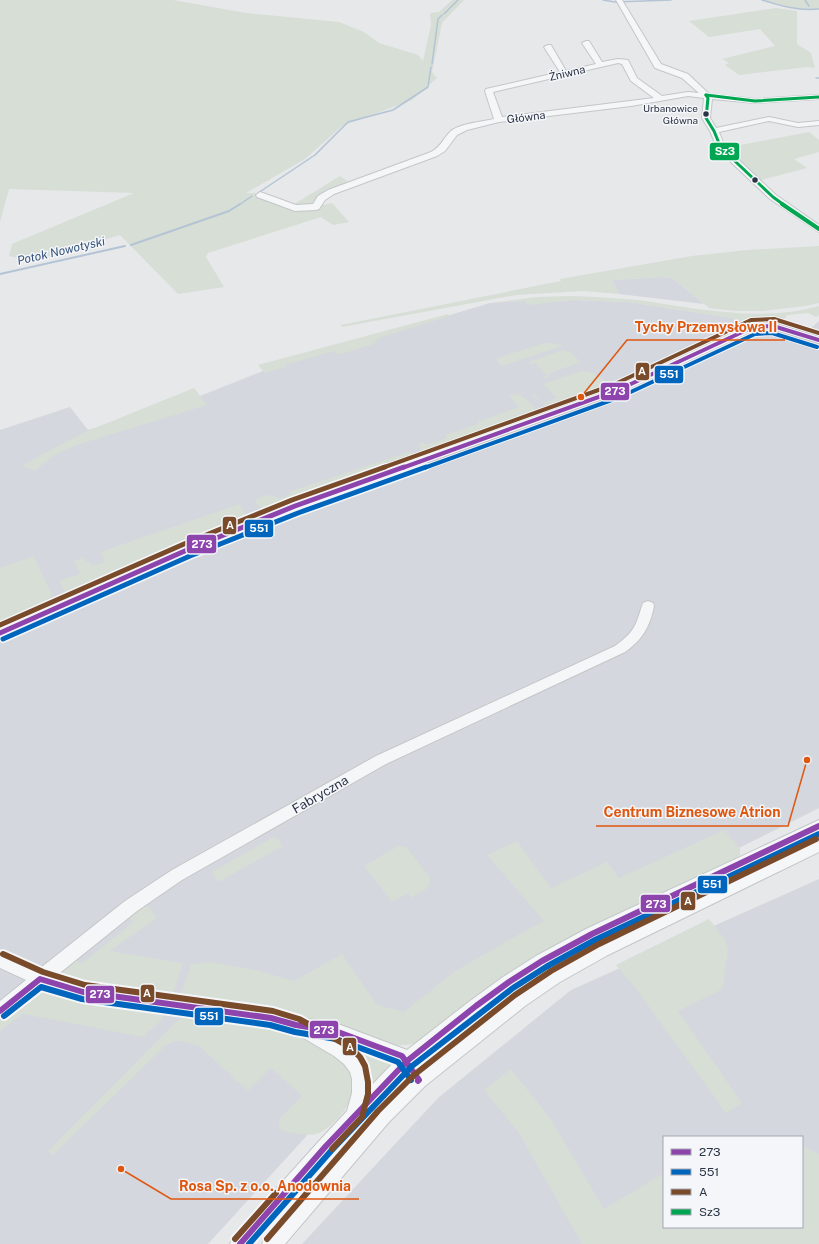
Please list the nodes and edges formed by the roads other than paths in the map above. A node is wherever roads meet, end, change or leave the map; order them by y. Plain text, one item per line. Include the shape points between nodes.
1 (620, 2) edge
2 (586, 43) dead end
3 (548, 46) dead end
4 (600, 65) junction
5 (564, 73) junction
6 (706, 95) junction
7 (819, 97) edge
8 (660, 98) junction
9 (755, 101) junction
10 (769, 119) junction
11 (499, 120) junction
12 (819, 123) edge
13 (714, 131) junction
14 (260, 195) dead end
15 (819, 229) edge
16 (819, 340) edge
17 (648, 606) dead end
18 (0, 632) edge
19 (819, 826) edge
20 (819, 845) edge
21 (0, 960) edge
22 (40, 979) junction
23 (0, 1011) edge
24 (296, 1025) junction
25 (408, 1061) junction
26 (420, 1080) junction
27 (355, 1114) junction
28 (240, 1244) edge
29 (272, 1244) edge

1 - 6 street via 658,66 685,76
2 - 4 street
3 - 5 street
4 - 5 street, Żniwna
4 - 8 street, Żniwna via 625,62 634,79
5 - 11 street, Żniwna via 489,91
6 - 8 street, Główna via 688,94
6 - 9 street, Główna
6 - 13 street via 706,116
7 - 9 street, Główna
8 - 11 street, Główna via 631,104
9 - 10 street
10 - 12 street via 798,124
10 - 13 street
11 - 14 street, Główna via 464,128 454,133 442,149 434,154 331,192 321,198 316,207 295,208
13 - 15 street via 721,148 773,197
16 - 18 street via 778,327 753,327 618,390 295,506
17 - 22 street, Fabryczna via 640,632 620,649 381,760 177,875 131,906
19 - 25 street via 592,934 542,961 476,1006
20 - 26 street via 602,950 554,977 520,1000
21 - 22 street
22 - 23 street, Fabryczna
22 - 24 street via 83,992 271,1018
24 - 25 street via 338,1032 396,1053
24 - 27 street via 347,1053 354,1061 361,1084
25 - 26 street
25 - 27 street
26 - 29 street via 383,1116
27 - 28 street

